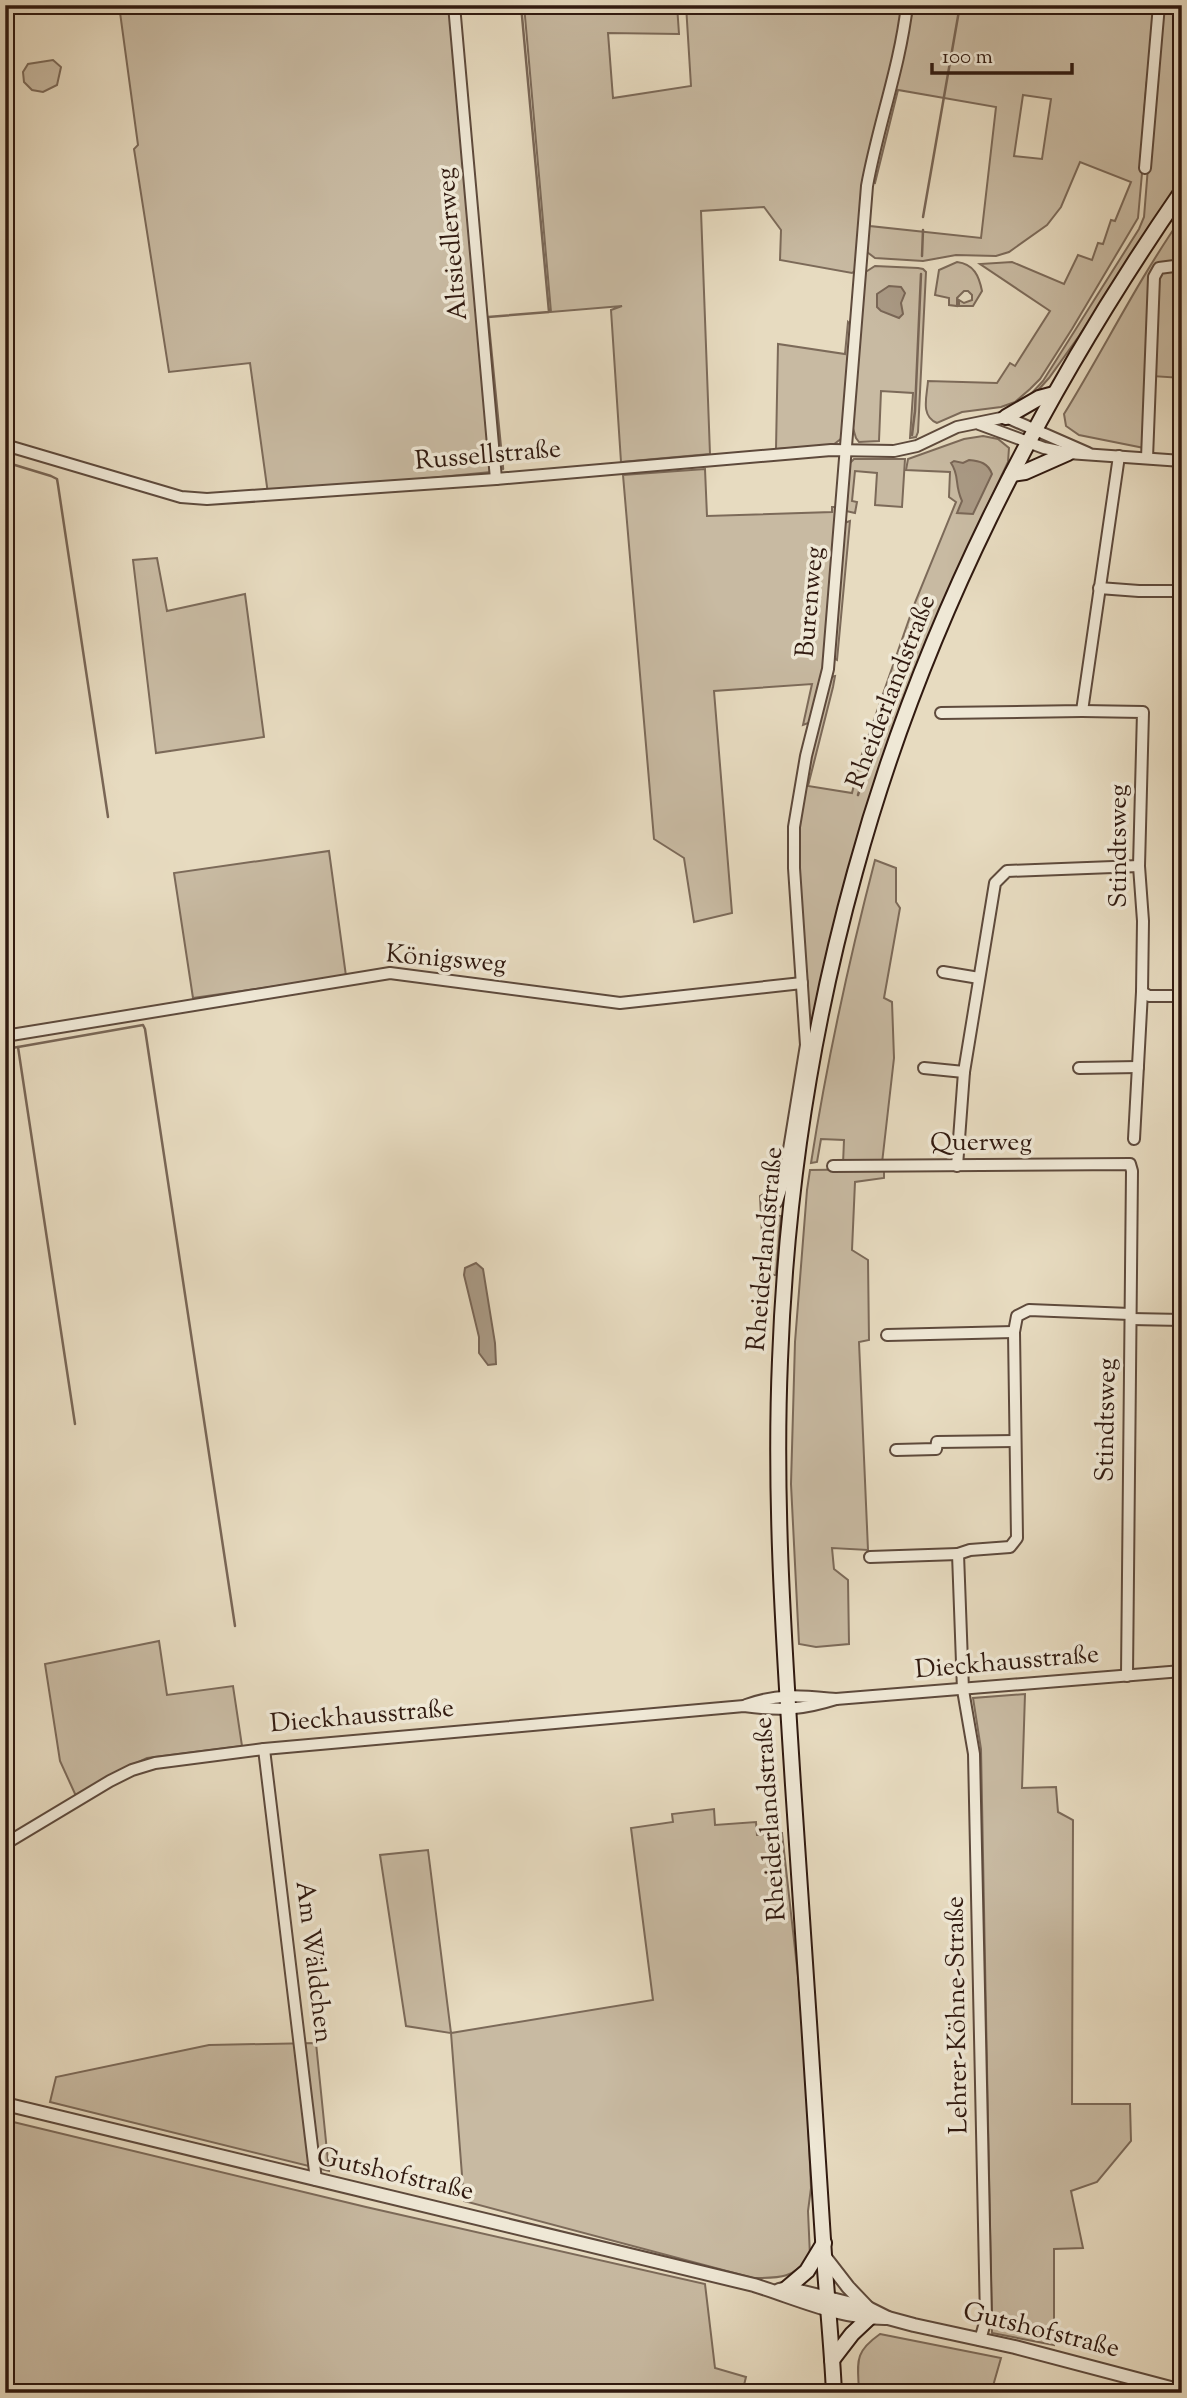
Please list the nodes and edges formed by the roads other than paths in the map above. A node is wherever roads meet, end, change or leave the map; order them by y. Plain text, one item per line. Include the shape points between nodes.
1 (454, 5) edge
2 (907, 5) edge
3 (1159, 5) edge
4 (1145, 168) dead end
5 (1182, 191) edge
6 (1182, 265) edge
7 (1054, 394) junction
8 (1006, 417) junction
9 (976, 423) junction
10 (1032, 435) junction
11 (5, 445) edge
12 (845, 450) junction
13 (1068, 453) junction
14 (1088, 453) junction
15 (1119, 456) junction
16 (1147, 458) junction
17 (1182, 461) edge
18 (1012, 474) junction
19 (496, 479) junction
20 (1099, 588) junction
21 (1182, 591) edge
22 (1082, 711) junction
23 (941, 713) dead end
24 (1139, 866) junction
25 (943, 972) dead end
26 (979, 978) junction
27 (802, 983) junction
28 (1142, 992) junction
29 (1182, 996) edge
30 (5, 1036) edge
31 (1138, 1067) junction
32 (924, 1068) dead end
33 (1079, 1068) dead end
34 (964, 1072) junction
35 (1134, 1139) dead end
36 (1130, 1164) joint
37 (833, 1166) dead end
38 (957, 1166) junction
39 (777, 1202) dead end
40 (1130, 1317) junction
41 (1182, 1320) edge
42 (1014, 1332) junction
43 (887, 1335) dead end
44 (1015, 1441) junction
45 (895, 1450) dead end
46 (958, 1554) junction
47 (870, 1557) dead end
48 (1182, 1671) edge
49 (1127, 1676) junction
50 (962, 1690) junction
51 (788, 1702) junction
52 (264, 1749) junction
53 (5, 1821) edge
54 (7, 1843) edge
55 (5, 2104) edge
56 (316, 2180) junction
57 (824, 2250) junction
58 (780, 2290) junction
59 (828, 2304) junction
60 (868, 2313) junction
61 (981, 2340) junction
62 (832, 2360) junction
63 (1180, 2391) edge
64 (834, 2393) edge

1 - 19 street, Altsiedlerweg
2 - 12 street, Burenweg via 867,186
3 - 4 street
5 - 7 main road, Rheiderlandstraße via 1133,262
6 - 16 street via 1159,268 1154,277
7 - 8 main road
7 - 10 main road, Rheiderlandstraße
8 - 9 street, Russellstraße
8 - 10 street
9 - 10 street
9 - 12 street, Russellstraße via 906,449
10 - 13 street
10 - 14 street
10 - 18 main road, Rheiderlandstraße
11 - 19 street, Russellstraße via 194,498
12 - 19 street, Russellstraße
12 - 27 street, Burenweg via 828,669 794,827
13 - 14 street
13 - 18 main road
14 - 15 street
15 - 16 street
15 - 20 street
16 - 17 street
18 - 51 main road, Rheiderlandstraße via 949,606 874,809 838,939 806,1099 787,1246 780,1363 778,1503
20 - 21 street
20 - 22 street
22 - 23 street
22 - 24 street, Stindtsweg via 1143,712
24 - 26 street via 1007,872 995,883
24 - 28 street, Stindtsweg
25 - 26 street
26 - 34 street
27 - 30 street, Königsweg via 620,1003 390,973
27 - 39 street, Burenweg via 807,1045
28 - 29 street
28 - 31 street, Stindtsweg
31 - 33 street
31 - 35 street, Stindtsweg
32 - 34 street
34 - 38 street
36 - 38 street, Querweg
36 - 40 street, Stindtsweg
37 - 38 street, Querweg
40 - 41 street
40 - 42 street via 1029,1310 1017,1316
40 - 49 street, Stindtsweg
42 - 43 street
42 - 44 street
44 - 45 street via 937,1442 936,1449
44 - 46 street via 1017,1538 1010,1547
46 - 47 street
46 - 50 street, Lehrer-Köhne-Straße
48 - 49 street, Dieckhausstraße
49 - 50 street, Dieckhausstraße
50 - 51 street, Dieckhausstraße
50 - 61 street, Lehrer-Köhne-Straße via 974,1754 986,2319
51 - 52 street, Dieckhausstraße via 769,1697 744,1706
51 - 57 main road, Rheiderlandstraße
52 - 54 street, Dieckhausstraße via 132,1770
52 - 56 street, Am Wäldchen
53 - 54 street
55 - 56 street, Gutshofstraße
56 - 58 street, Gutshofstraße
57 - 58 main road via 807,2271
57 - 59 main road, Rheiderlandstraße
57 - 60 street
58 - 59 street, Gutshofstraße via 805,2304
59 - 60 street, Gutshofstraße
59 - 62 main road, Rheiderlandstraße
60 - 61 street, Gutshofstraße
60 - 62 main road
61 - 63 street, Gutshofstraße
62 - 64 main road, Rheiderlandstraße

